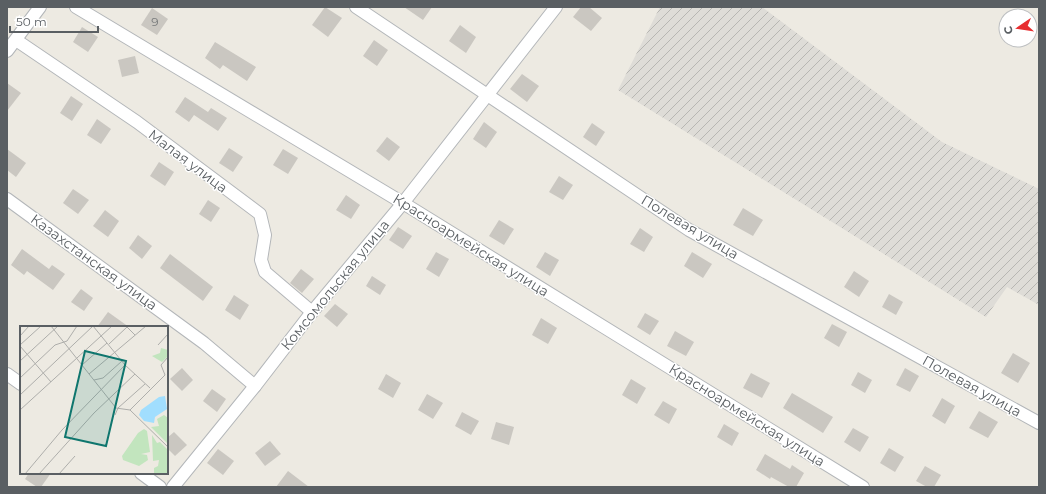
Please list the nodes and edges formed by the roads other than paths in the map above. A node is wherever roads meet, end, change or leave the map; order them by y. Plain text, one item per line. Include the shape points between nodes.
1 (40, 7) edge
2 (76, 7) edge
3 (356, 7) edge
4 (556, 7) edge
5 (16, 40) junction
6 (7, 51) edge
7 (487, 95) junction
8 (7, 199) edge
9 (403, 203) junction
10 (312, 312) junction
11 (7, 374) edge
12 (20, 383) edge
13 (255, 386) junction
14 (1039, 423) edge
15 (142, 474) edge
16 (160, 487) edge
17 (173, 487) edge
18 (863, 487) edge

1 - 5 street
2 - 9 street, Красноармейская улица
3 - 7 street, Полевая улица
4 - 7 street, Комсомольская улица
5 - 6 street
5 - 10 street, Малая улица via 137,122 260,214 265,235 262,260 265,272
7 - 9 street, Комсомольская улица
7 - 14 street, Полевая улица via 689,230
8 - 13 street, Казахстанская улица via 204,343
9 - 10 street, Комсомольская улица
9 - 18 street, Красноармейская улица
10 - 13 street, Комсомольская улица
11 - 12 street
13 - 17 street, Комсомольская улица
15 - 16 street

